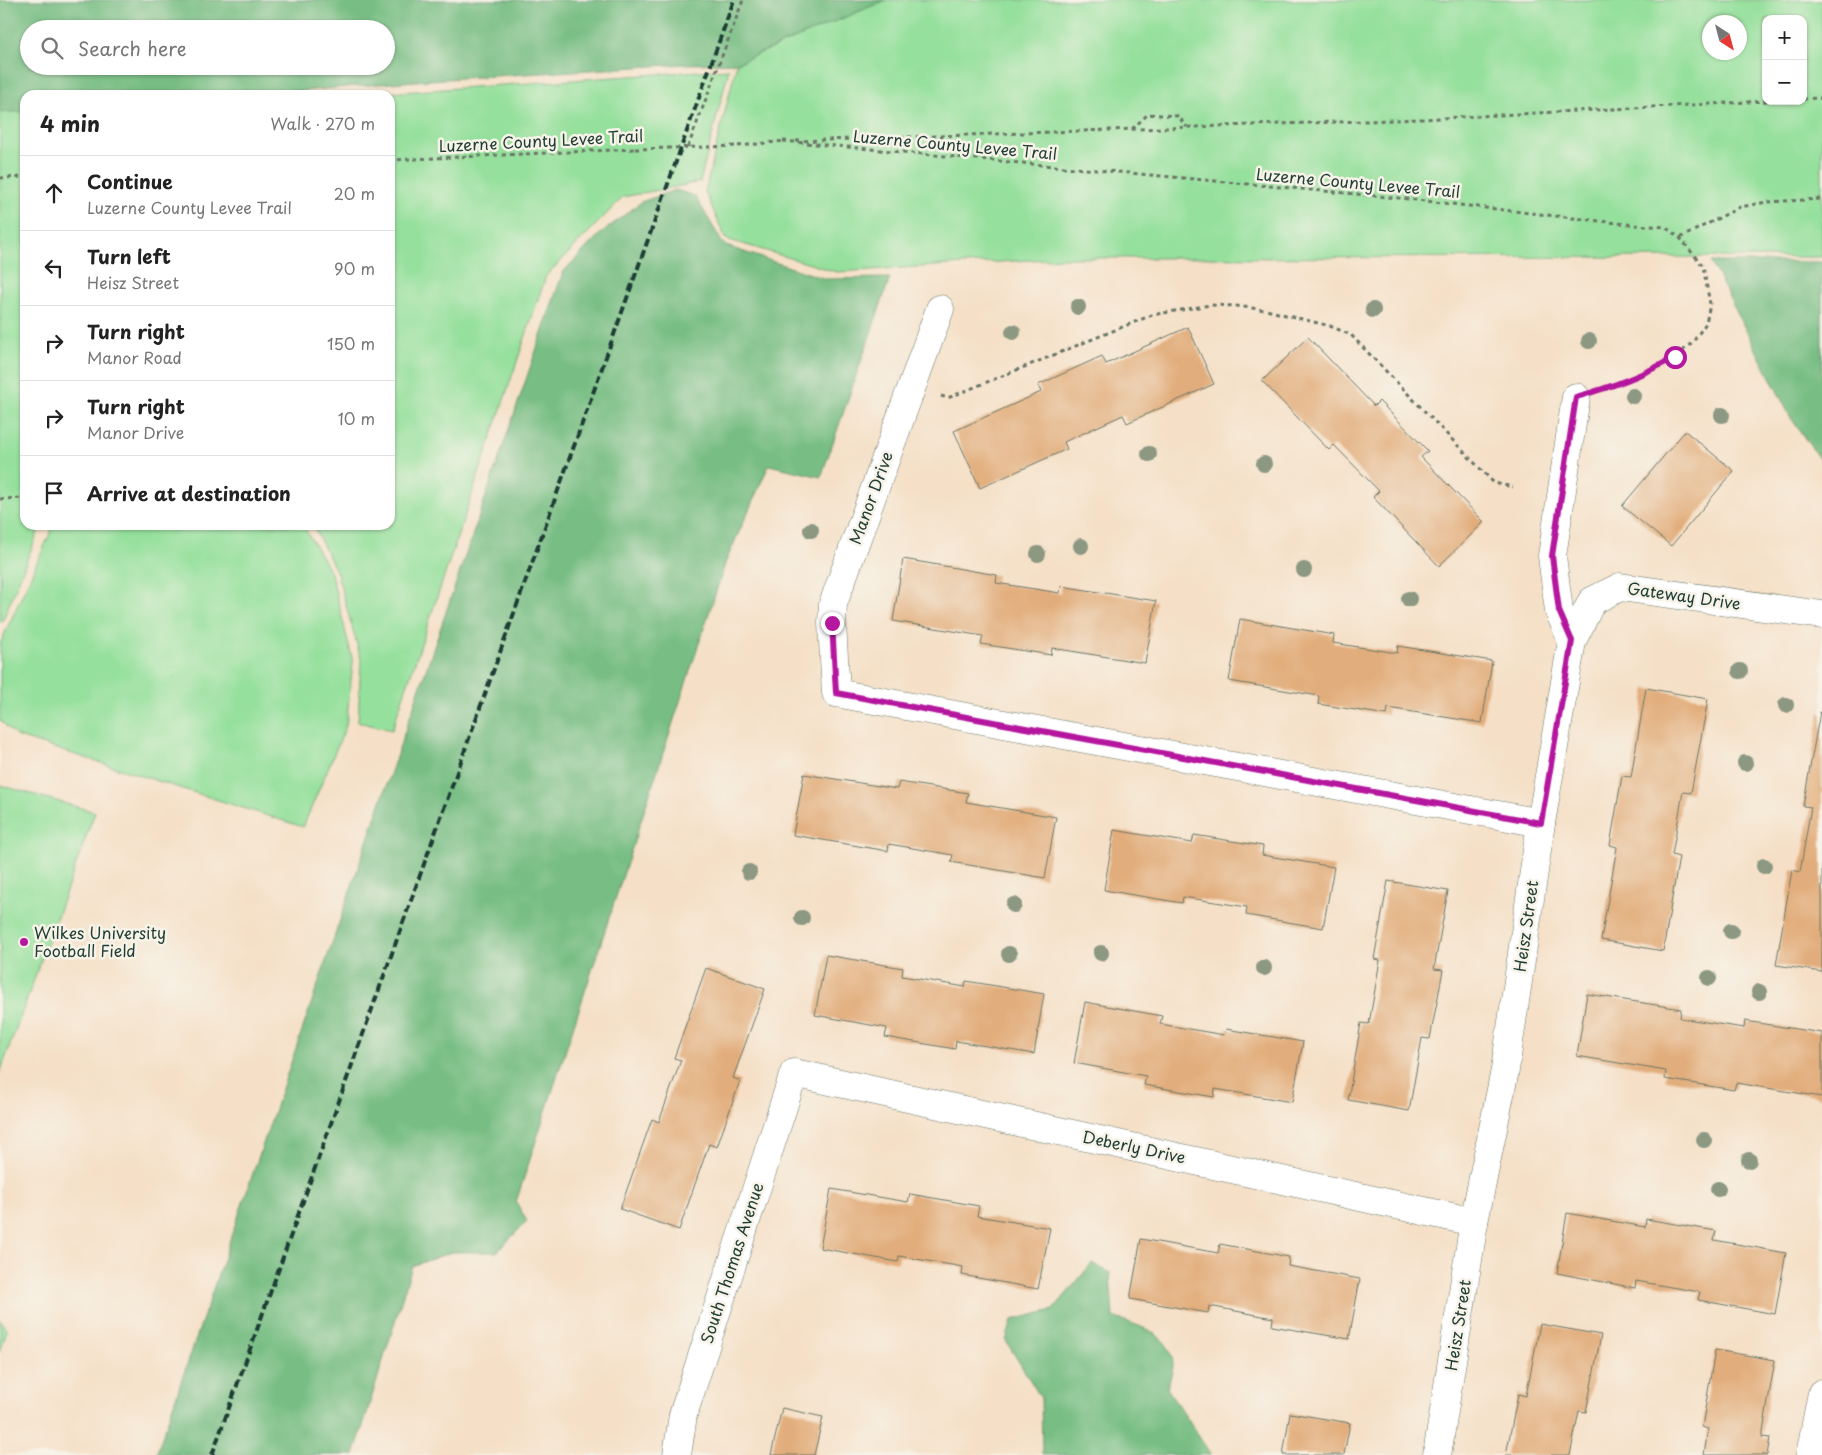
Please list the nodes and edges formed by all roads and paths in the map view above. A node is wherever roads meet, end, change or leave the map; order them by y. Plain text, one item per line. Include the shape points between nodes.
1 (742, 0) edge
2 (1822, 98) edge
3 (1807, 99) edge
4 (1762, 101) edge
5 (1188, 128) junction
6 (1132, 129) junction
7 (783, 141) junction
8 (688, 147) junction
9 (395, 160) edge
10 (20, 177) edge
11 (0, 178) edge
12 (1822, 199) edge
13 (1680, 238) junction
14 (940, 309) dead end
15 (912, 387) junction
16 (1576, 397) joint
17 (1514, 487) dead end
18 (20, 498) edge
19 (0, 500) edge
20 (1822, 615) edge
21 (1572, 641) junction
22 (1541, 823) junction
23 (794, 1073) joint
24 (1474, 1222) junction
25 (1822, 1393) edge
26 (676, 1455) edge
27 (1437, 1455) edge
28 (1810, 1455) edge

1 - 8 path
2 - 3 path
4 - 5 path, Luzerne County Levee Trail
5 - 6 path, Luzerne County Levee Trail
5 - 6 path via 1178,116 1148,114
6 - 7 path, Luzerne County Levee Trail
7 - 8 path, Luzerne County Levee Trail, bridge
7 - 13 path, Luzerne County Levee Trail via 1502,209 1665,227
8 - 9 path, Luzerne County Levee Trail, bridge
10 - 11 path
12 - 13 path via 1740,207
13 - 16 path, Luzerne County Levee Trail via 1703,266 1710,304 1706,323 1693,342 1661,365 1614,387
14 - 15 street, Manor Drive
15 - 17 path via 948,398 1152,315 1210,305 1266,310 1330,326 1351,335 1494,483
15 - 22 street, Manor Drive via 833,604 836,693
16 - 21 street via 1552,556 1559,611
18 - 19 path
20 - 21 street, Gateway Drive via 1620,587 1592,601
21 - 22 street, Heisz Street
22 - 24 street, Heisz Street via 1505,1070
23 - 24 street, Deberly Drive
23 - 26 street, South Thomas Avenue via 683,1415
24 - 27 street, Heisz Street
25 - 28 street

